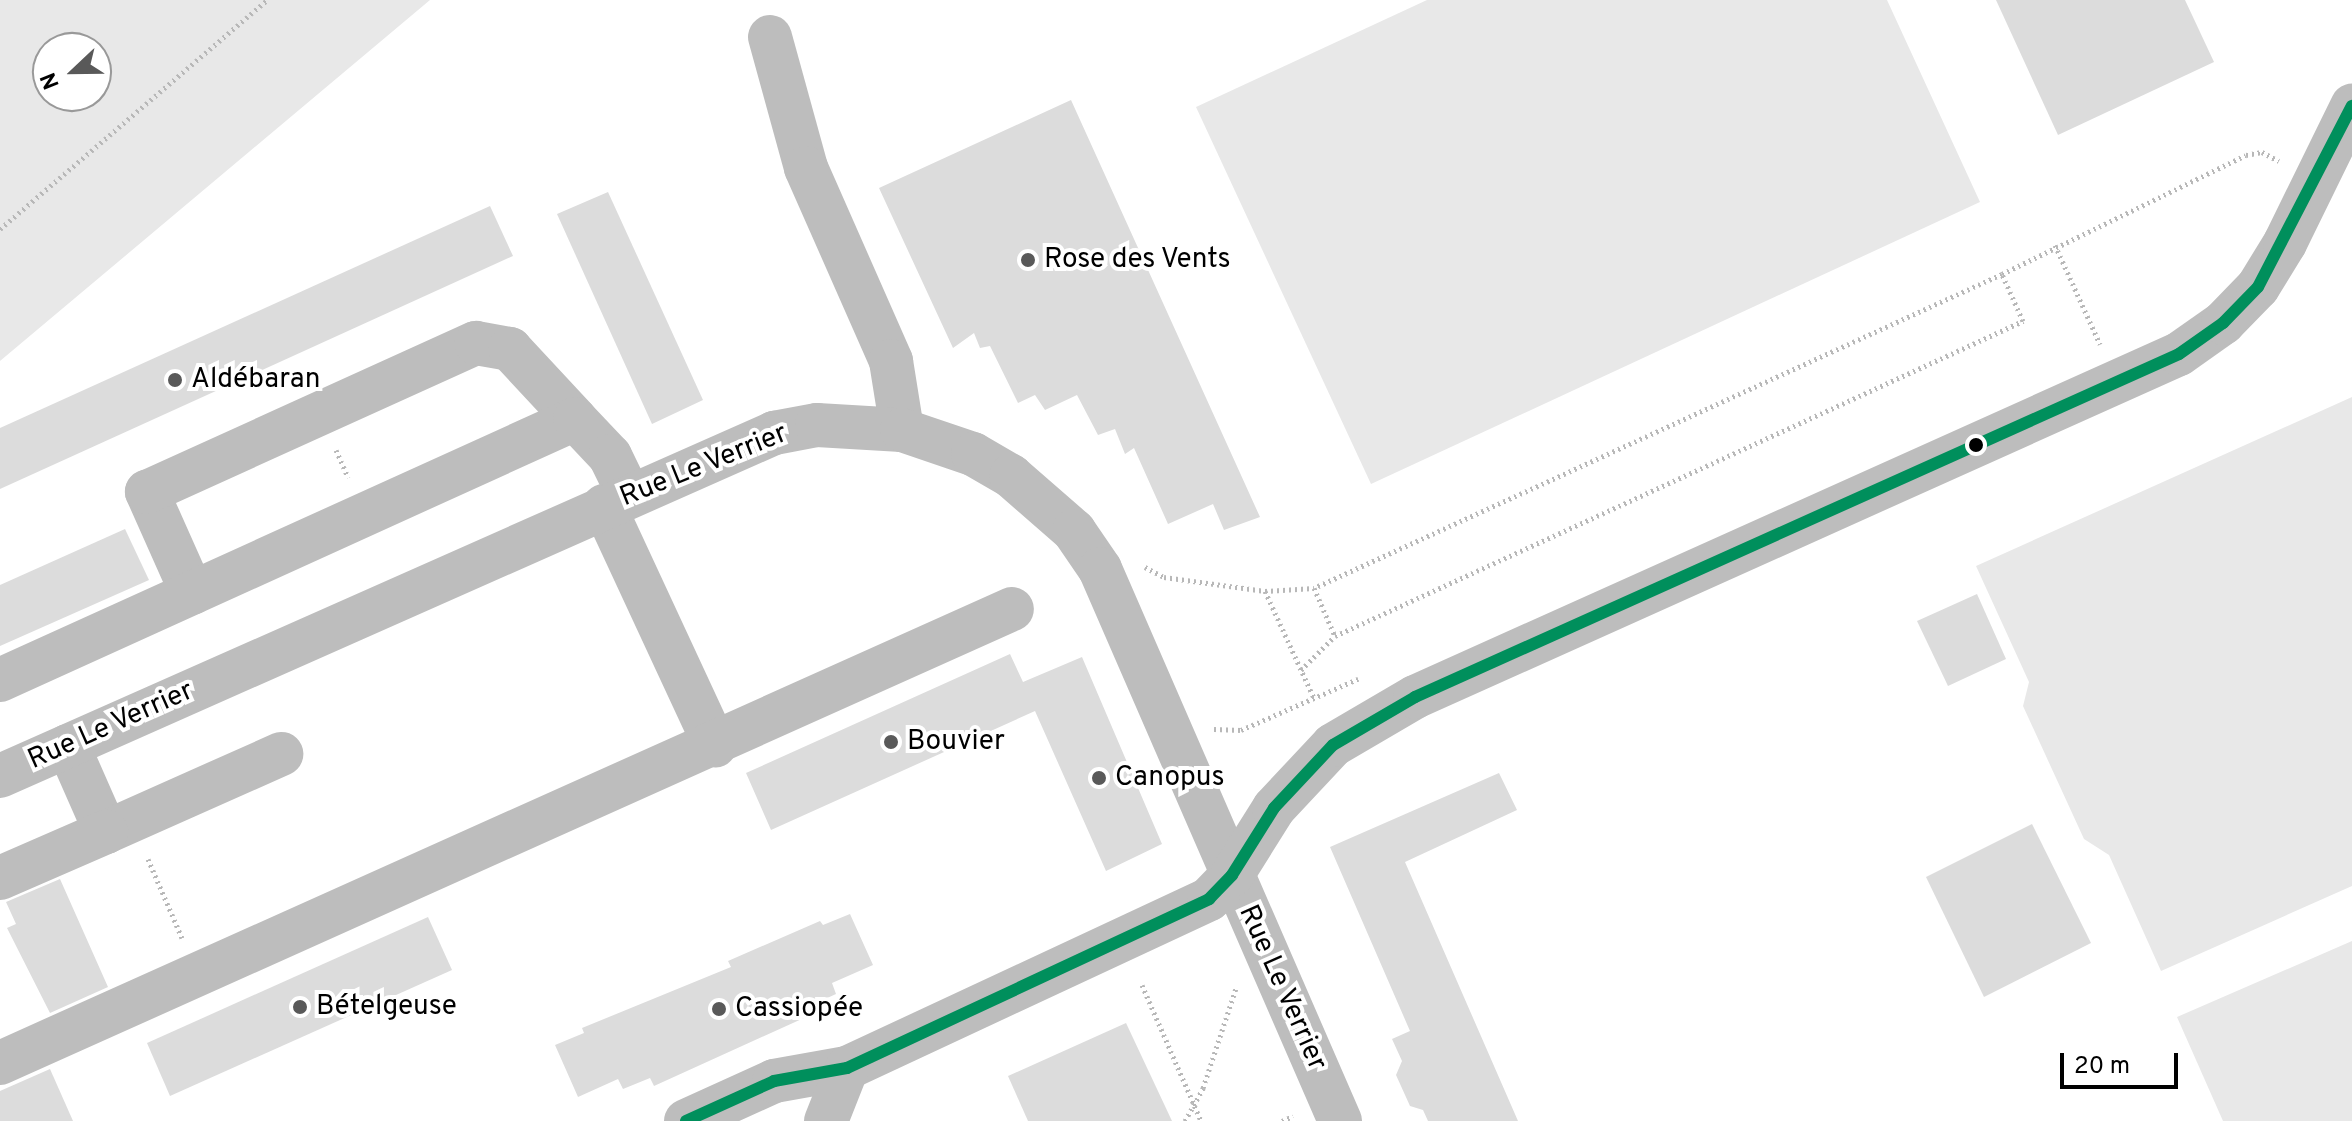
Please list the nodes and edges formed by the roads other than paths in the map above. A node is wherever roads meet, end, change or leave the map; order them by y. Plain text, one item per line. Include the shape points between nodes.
1 (770, 37) dead end
2 (2349, 122) edge
3 (575, 419) junction
4 (902, 430) junction
5 (616, 500) junction
6 (192, 593) junction
7 (1012, 609) dead end
8 (0, 680) edge
9 (715, 745) junction
10 (68, 746) junction
11 (281, 754) dead end
12 (0, 776) edge
13 (119, 826) junction
14 (1232, 875) junction
15 (0, 878) edge
16 (0, 1063) edge
17 (847, 1068) junction
18 (686, 1121) edge
19 (826, 1121) edge
20 (1340, 1121) edge

1 - 4 street via 806,168 891,361
2 - 14 street via 2258,287 2223,323 2179,354 1463,673 1364,724 1304,773
3 - 5 street via 610,456
3 - 6 street
3 - 6 street via 510,349 476,343 147,492
4 - 5 street, Rue Le Verrier via 817,425 774,433
4 - 14 street, Rue Le Verrier via 973,454 1011,476 1074,531 1100,569
5 - 9 street
5 - 10 street, Rue Le Verrier
6 - 8 street
7 - 9 street
9 - 16 street
10 - 12 street, Rue Le Verrier
10 - 13 street
11 - 13 street
13 - 15 street
14 - 17 street via 1209,899
14 - 20 street, Rue Le Verrier
17 - 18 street via 774,1081
17 - 19 street

